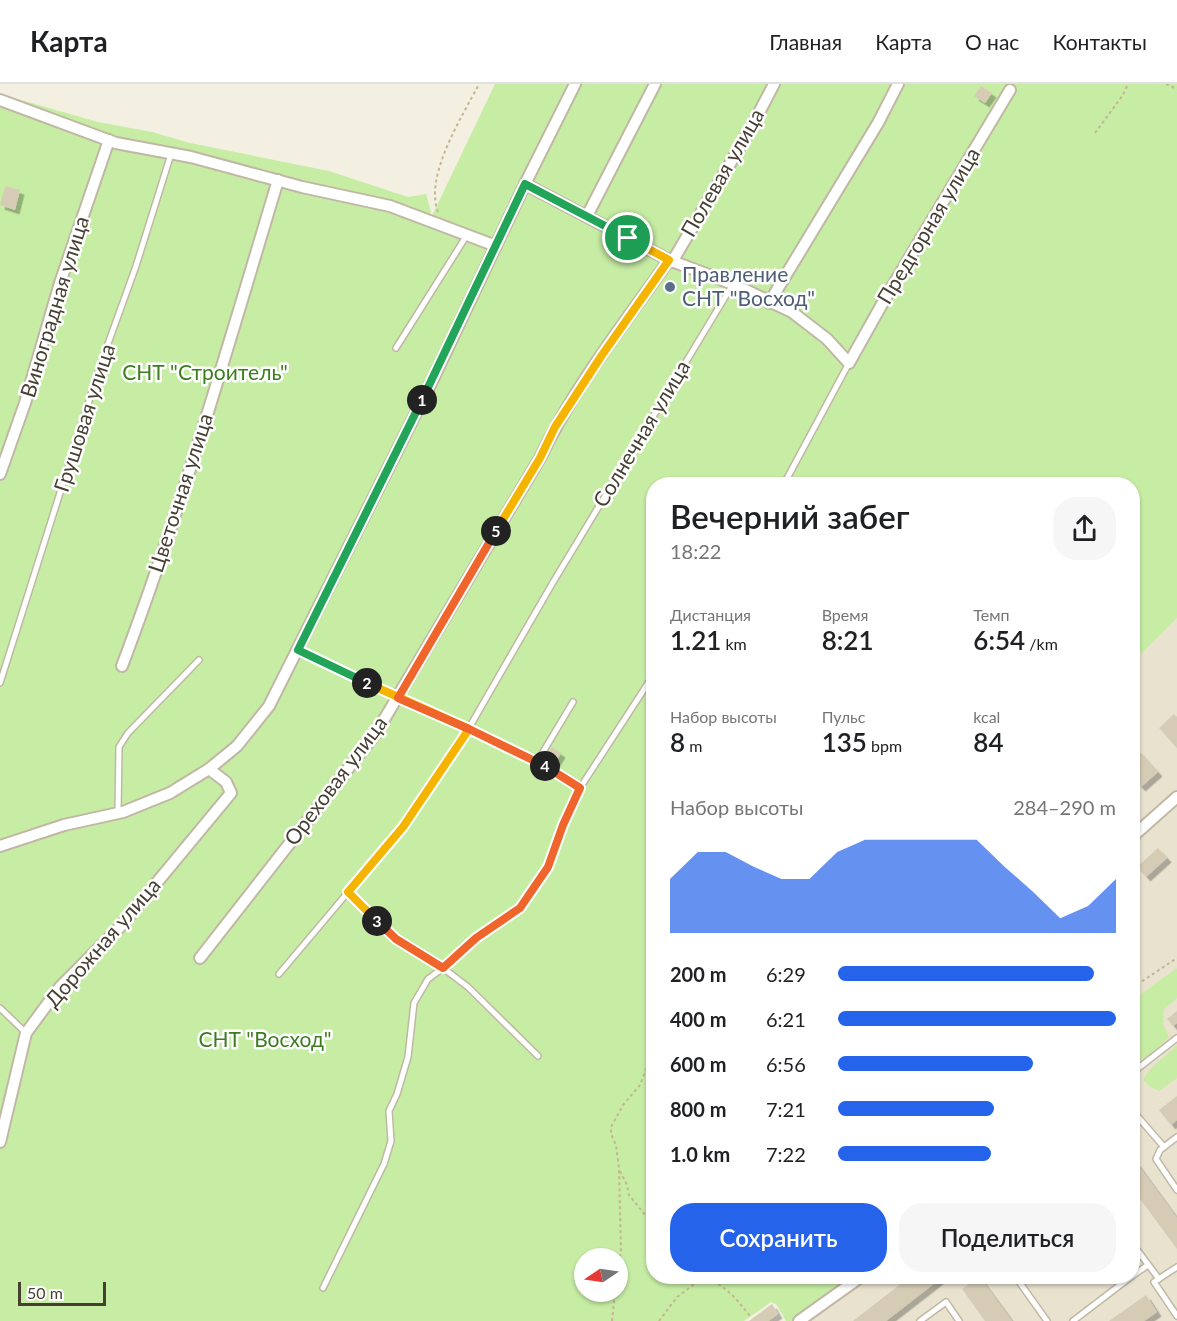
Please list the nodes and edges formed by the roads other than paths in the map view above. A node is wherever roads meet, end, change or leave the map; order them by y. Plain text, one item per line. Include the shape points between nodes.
1 (575, 84) edge
2 (655, 84) edge
3 (774, 84) edge
4 (898, 84) edge
5 (1010, 90) dead end
6 (1, 104) edge
7 (109, 140) junction
8 (171, 153) junction
9 (278, 180) junction
10 (525, 184) junction
11 (587, 216) junction
12 (468, 234) junction
13 (496, 246) junction
14 (670, 261) junction
15 (733, 284) junction
16 (769, 303) junction
17 (396, 348) dead end
18 (849, 363) junction
19 (0, 474) edge
20 (788, 477) edge
21 (298, 650) junction
22 (199, 660) dead end
23 (122, 666) dead end
24 (0, 683) edge
25 (646, 686) edge
26 (398, 698) junction
27 (573, 702) dead end
28 (469, 729) junction
29 (537, 762) junction
30 (209, 769) junction
31 (580, 788) junction
32 (1177, 797) edge
33 (118, 813) junction
34 (1140, 830) edge
35 (0, 846) edge
36 (348, 892) junction
37 (200, 958) dead end
38 (443, 968) junction
39 (279, 975) dead end
40 (0, 1008) edge
41 (26, 1033) junction
42 (1177, 1038) edge
43 (538, 1056) dead end
44 (1140, 1066) edge
45 (1140, 1116) edge
46 (1177, 1137) edge
47 (0, 1142) edge
48 (1164, 1147) junction
49 (1177, 1190) edge
50 (1140, 1254) edge
51 (1148, 1265) junction
52 (1177, 1267) edge
53 (1140, 1270) edge
54 (1159, 1279) junction
55 (851, 1284) edge
56 (1021, 1284) edge
57 (1121, 1284) edge
58 (323, 1288) dead end
59 (1177, 1316) edge
60 (799, 1321) edge
61 (920, 1321) edge
62 (959, 1321) edge
63 (1047, 1321) edge
64 (1072, 1321) edge

1 - 10 street
2 - 11 street
3 - 14 street, Полевая улица
4 - 16 street
5 - 18 street, Предгорная улица
6 - 7 street
7 - 8 street
7 - 19 street, Виноградная улица
8 - 9 street
8 - 24 lane, Грушовая улица
9 - 12 street via 390,206
9 - 23 street, Цветочная улица via 174,520
10 - 11 street
10 - 13 street
11 - 14 street
12 - 13 street
12 - 17 lane
13 - 21 street
14 - 15 street
14 - 26 street, Ореховая улица via 555,427
15 - 16 street
15 - 28 lane, Солнечная улица
16 - 18 street via 792,312 827,339
18 - 20 lane
21 - 26 lane
21 - 30 street via 269,706 237,746
22 - 33 lane via 119,747
25 - 31 lane
26 - 28 lane
26 - 37 street, Ореховая улица via 376,733
27 - 29 lane
28 - 29 lane
28 - 36 lane, Солнечная улица via 403,827
29 - 31 lane
30 - 33 street via 170,793
30 - 41 street, Дорожная улица via 226,782 231,793 120,927 60,987
31 - 38 lane via 548,867 520,908 476,938
32 - 34 street
33 - 35 street
36 - 38 lane via 396,939
36 - 39 lane, Солнечная улица
38 - 43 lane via 468,987
38 - 58 lane via 428,980 414,1003 408,1057 389,1112 391,1141 384,1164
40 - 41 lane
41 - 47 street, Дорожная улица
42 - 44 lane
45 - 48 lane
46 - 48 lane
48 - 49 lane via 1156,1159
50 - 51 lane
51 - 53 lane
51 - 54 lane
52 - 54 lane
54 - 59 lane via 1154,1282
55 - 60 street
56 - 63 lane
57 - 64 lane
61 - 62 lane via 946,1302

